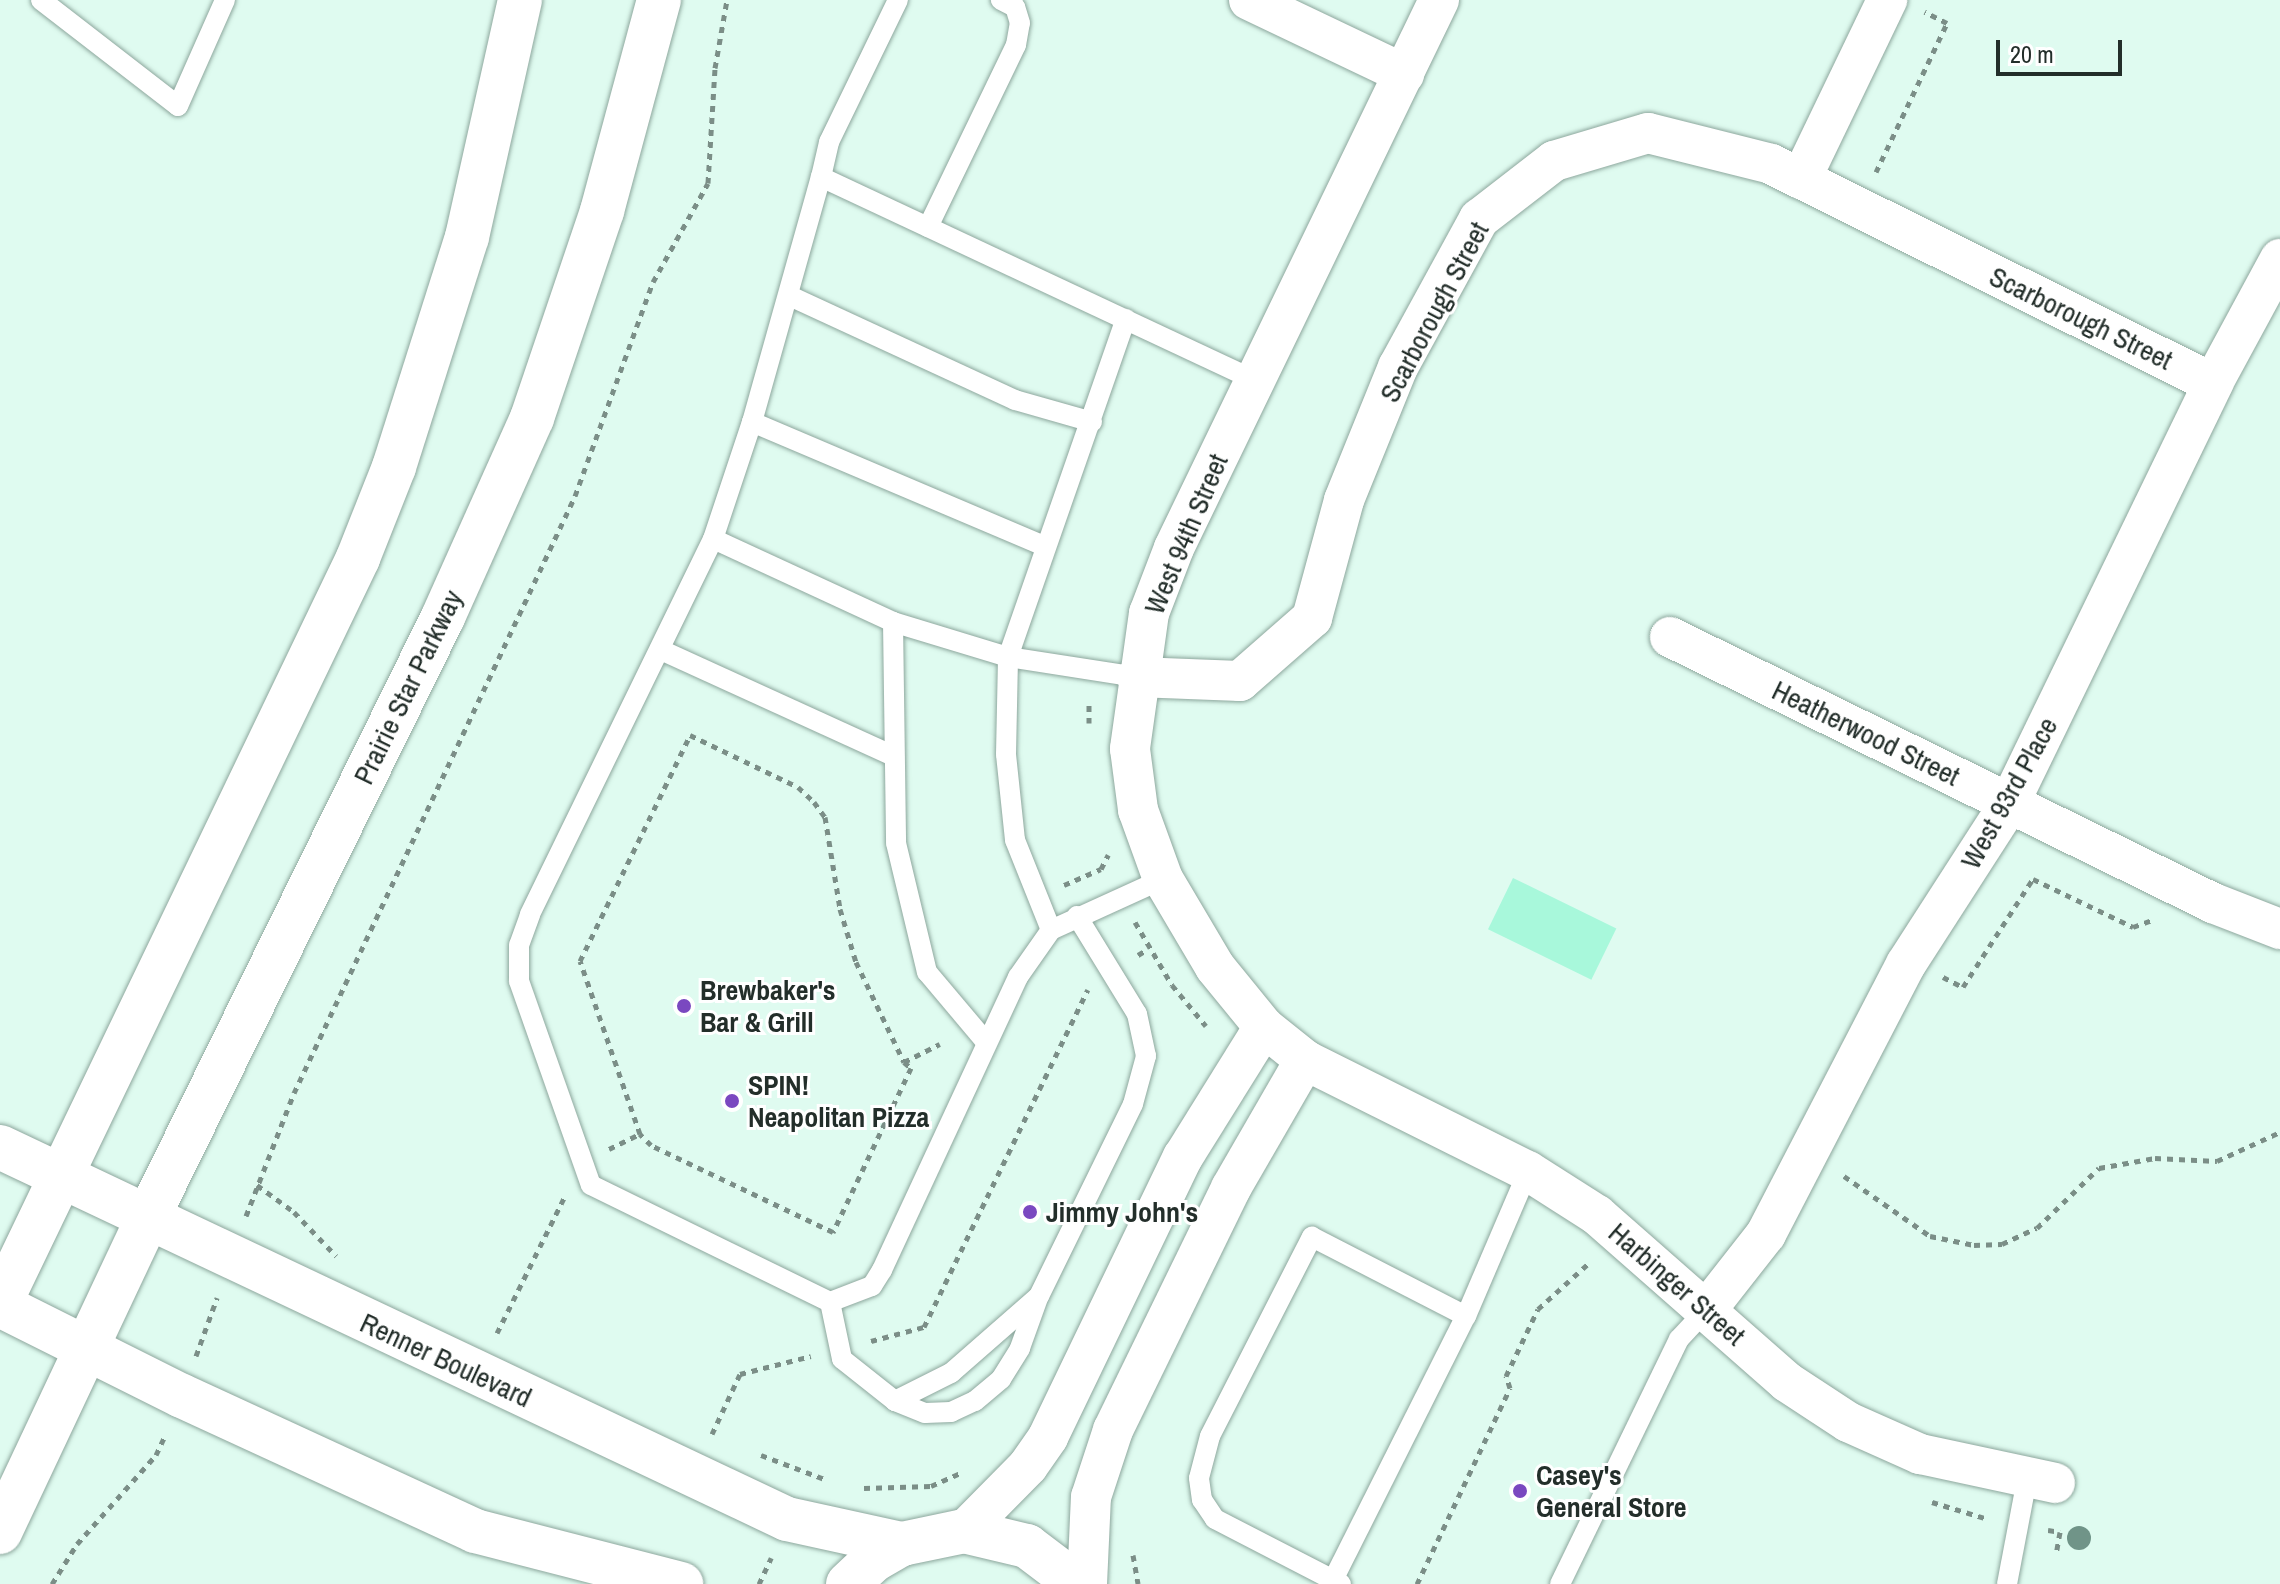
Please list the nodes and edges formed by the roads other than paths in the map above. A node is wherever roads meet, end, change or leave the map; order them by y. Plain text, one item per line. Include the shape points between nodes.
1 (41, 0) edge
2 (225, 0) edge
3 (520, 0) edge
4 (659, 0) edge
5 (898, 0) edge
6 (1001, 0) edge
7 (1249, 0) edge
8 (1439, 0) edge
9 (1900, 3) edge
10 (1404, 74) junction
11 (821, 177) junction
12 (1801, 179) junction
13 (928, 227) junction
14 (2280, 259) edge
15 (790, 296) junction
16 (1126, 319) junction
17 (1254, 380) junction
18 (2213, 383) junction
19 (752, 422) junction
20 (1092, 422) junction
21 (713, 539) junction
22 (1046, 547) junction
23 (893, 622) junction
24 (1670, 637) dead end
25 (661, 650) junction
26 (1008, 657) junction
27 (1137, 677) junction
28 (894, 756) junction
29 (2009, 804) junction
30 (1163, 879) junction
31 (1077, 916) junction
32 (2280, 929) edge
33 (1051, 930) junction
34 (1264, 1027) junction
35 (986, 1042) junction
36 (1305, 1060) junction
37 (0, 1147) edge
38 (1528, 1171) junction
39 (60, 1176) junction
40 (147, 1219) junction
41 (1039, 1296) junction
42 (830, 1302) junction
43 (0, 1304) edge
44 (1708, 1308) junction
45 (1466, 1316) junction
46 (90, 1349) junction
47 (895, 1401) junction
48 (2041, 1481) joint
49 (964, 1531) junction
50 (0, 1532) edge
51 (902, 1544) junction
52 (1337, 1582) edge
53 (681, 1584) edge
54 (848, 1584) edge
55 (1077, 1584) edge
56 (1087, 1584) edge
57 (1560, 1584) edge
58 (2007, 1584) edge

1 - 2 lane via 178,106
3 - 39 main road via 467,237 394,467 308,671
4 - 40 main road, Prairie Star Parkway via 602,211 532,418 443,617
5 - 11 lane via 829,142
6 - 13 lane via 1015,7 1020,23 1016,45
7 - 10 street
8 - 10 street, West 94th Street
9 - 12 street
10 - 17 street, West 94th Street
11 - 13 lane
11 - 15 lane
12 - 18 street, Scarborough Street
12 - 27 street, Scarborough Street via 1771,164 1648,133 1554,161 1479,219 1398,367 1344,500 1312,618 1240,681
13 - 16 lane
14 - 18 street, West 93rd Place
15 - 19 lane
15 - 20 lane via 1015,400
16 - 17 lane
16 - 20 lane
17 - 27 street, West 94th Street via 1174,548 1149,613
18 - 29 street, West 93rd Place
19 - 21 lane
19 - 22 lane
20 - 22 lane
21 - 23 lane
21 - 25 lane
22 - 26 lane
23 - 26 lane
23 - 28 lane
24 - 29 street, Heatherwood Street
25 - 28 lane
25 - 42 lane via 519,945 519,981 591,1185
26 - 27 lane
26 - 33 lane via 1006,754 1015,840
27 - 30 street, West 94th Street via 1130,749 1138,810
28 - 35 lane via 896,843 927,972
29 - 32 street, Heatherwood Street via 2213,903
29 - 44 street, West 93rd Place via 1906,964 1766,1234
30 - 31 lane
30 - 34 street, West 94th Street via 1189,930
31 - 33 lane
31 - 41 lane via 1137,1014 1146,1056 1133,1104
33 - 35 lane via 1018,977
34 - 36 street, West 94th Street
34 - 49 street via 1183,1157 1048,1437 1028,1466
35 - 42 lane via 882,1270 872,1286
36 - 38 street, Harbinger Street
36 - 56 street via 1231,1188 1113,1430 1091,1497
37 - 39 main road, Renner Boulevard
38 - 44 street, Harbinger Street via 1597,1215
38 - 45 lane
39 - 40 main road, Renner Boulevard
39 - 43 main road
40 - 46 main road, Prairie Star Parkway
40 - 51 main road, Renner Boulevard via 787,1519
41 - 47 lane via 951,1373
41 - 47 lane via 1020,1348 1001,1379 975,1401 951,1412 925,1413
42 - 47 lane via 842,1359
43 - 46 main road
44 - 48 street, Harbinger Street via 1787,1382 1848,1422 1920,1454
44 - 57 lane via 1679,1339
45 - 52 lane
45 - 52 lane via 1312,1237 1210,1436 1199,1478 1202,1500 1215,1519
46 - 50 main road, Prairie Star Parkway
46 - 53 main road via 475,1531
48 - 58 lane
49 - 51 main road
49 - 55 main road via 1027,1546
51 - 54 main road

